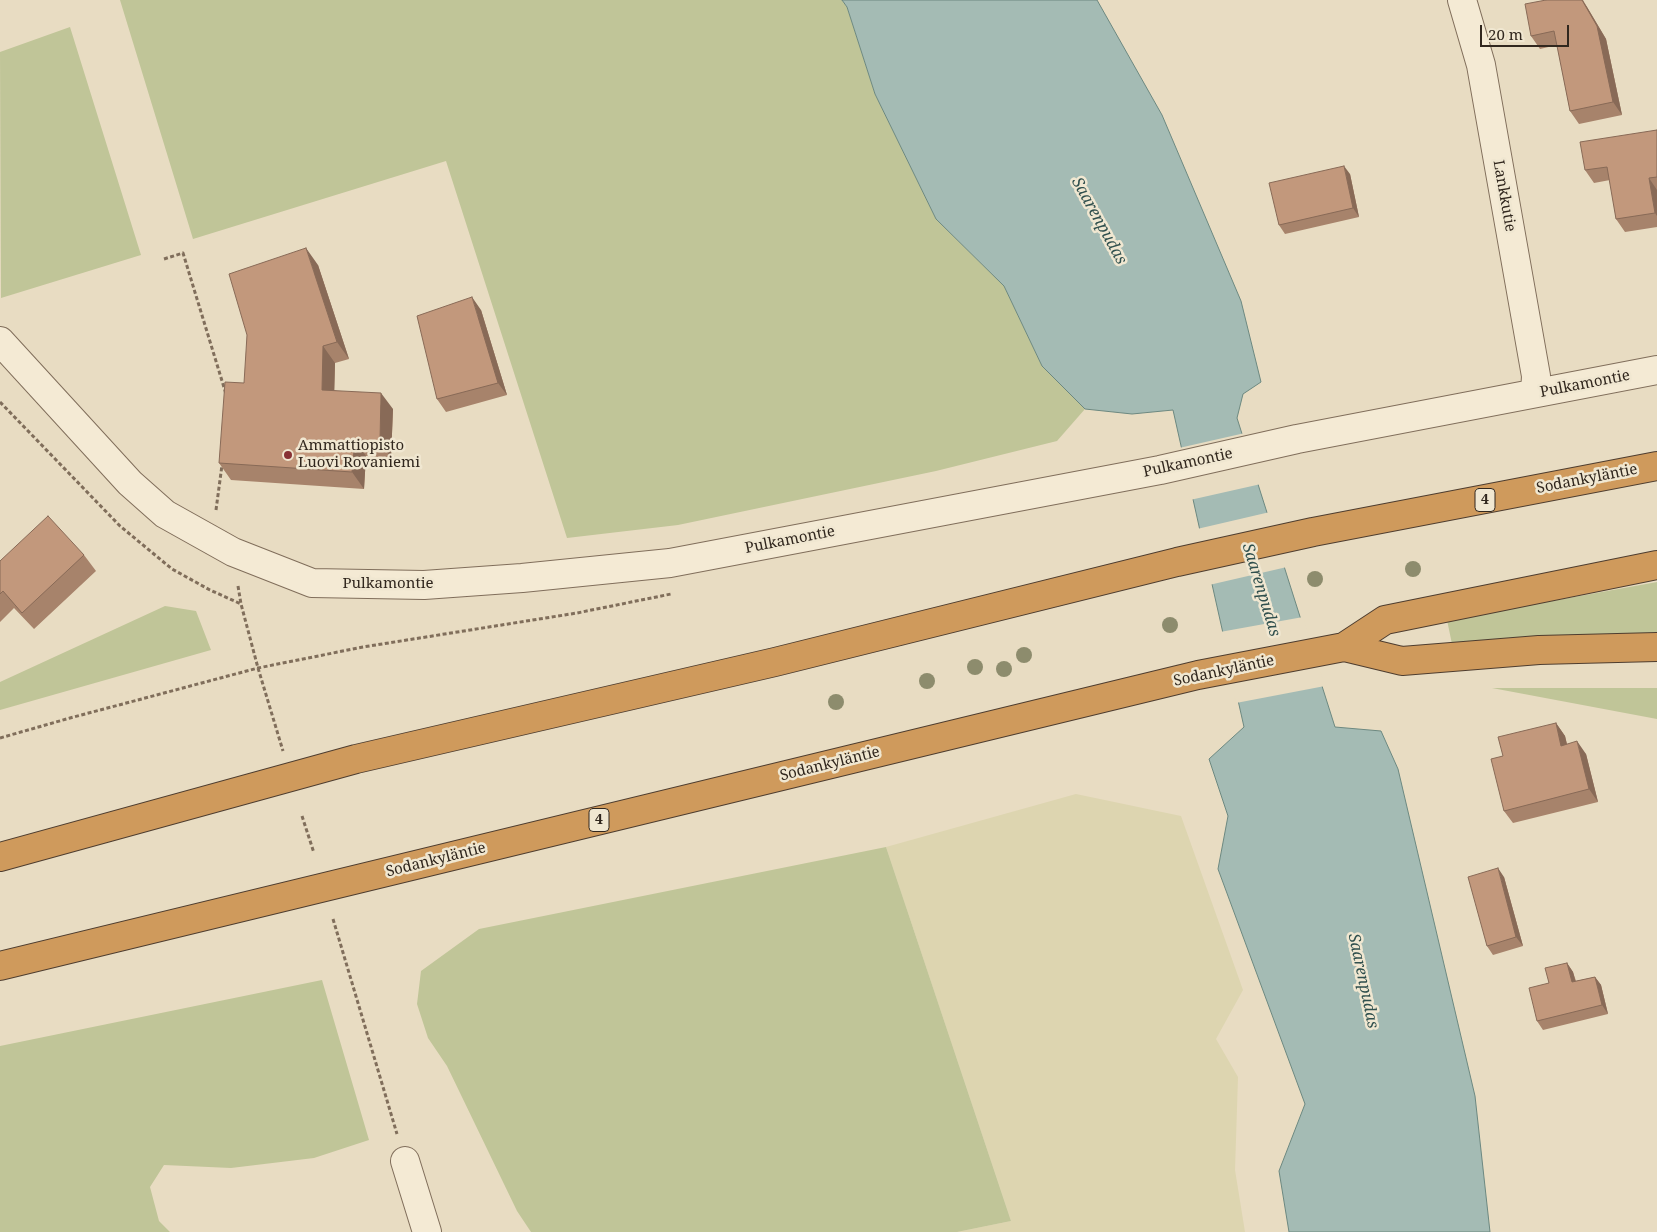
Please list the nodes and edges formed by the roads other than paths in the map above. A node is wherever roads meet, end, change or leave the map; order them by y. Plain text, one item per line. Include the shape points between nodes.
1 (1462, 0) edge
2 (0, 341) edge
3 (1657, 370) edge
4 (1535, 393) junction
5 (1657, 466) edge
6 (1657, 565) edge
7 (1344, 647) junction
8 (1657, 647) edge
9 (0, 857) edge
10 (0, 966) edge
11 (406, 1161) road end
12 (427, 1232) edge

1 - 4 street, Lankkutie via 1481,65 1536,376
2 - 4 street, Pulkamontie via 137,489 165,514 233,552 312,583 424,585 670,563 1160,470 1296,439
3 - 4 street, Pulkamontie
5 - 9 highway, Sodankyläntie / 4 via 1313,532 1177,562 775,662 356,759
6 - 7 highway, Sodankyläntie / 4 via 1385,620
7 - 8 highway via 1402,661 1539,650
7 - 10 highway, Sodankyläntie / 4 via 1198,675
11 - 12 street

